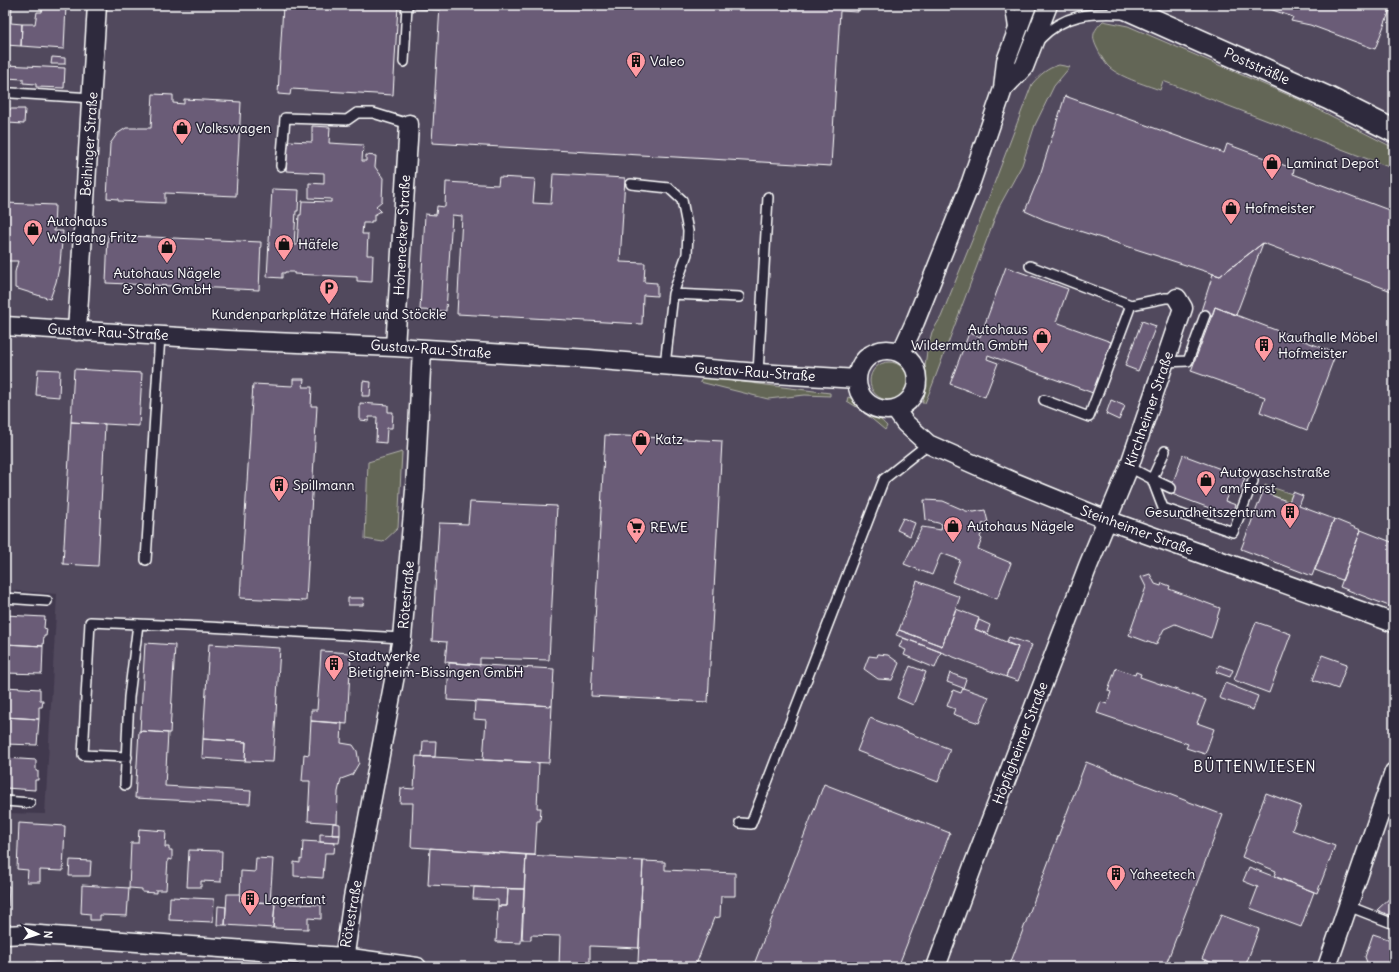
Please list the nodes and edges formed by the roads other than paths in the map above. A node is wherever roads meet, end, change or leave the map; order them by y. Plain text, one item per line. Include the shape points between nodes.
1 (98, 5) edge
2 (407, 5) edge
3 (1010, 5) edge
4 (1027, 5) edge
5 (1048, 5) edge
6 (1119, 5) edge
7 (1141, 5) edge
8 (1175, 29) junction
9 (1016, 38) junction
10 (1198, 39) junction
11 (1031, 49) junction
12 (404, 62) dead end
13 (1003, 89) junction
14 (12, 93) dead end
15 (92, 98) junction
16 (409, 124) joint
17 (1394, 131) edge
18 (280, 166) dead end
19 (631, 184) dead end
20 (768, 197) dead end
21 (1030, 266) dead end
22 (673, 294) junction
23 (739, 298) dead end
24 (1177, 298) joint
25 (1131, 305) junction
26 (1205, 315) dead end
27 (5, 326) edge
28 (77, 331) junction
29 (160, 335) junction
30 (395, 347) junction
31 (422, 349) junction
32 (901, 353) junction
33 (1165, 362) junction
34 (665, 365) junction
35 (758, 373) junction
36 (857, 379) junction
37 (1044, 400) dead end
38 (895, 409) junction
39 (928, 444) junction
40 (1165, 451) dead end
41 (1129, 467) junction
42 (1152, 479) junction
43 (1253, 481) dead end
44 (1171, 488) dead end
45 (1107, 520) junction
46 (146, 560) dead end
47 (5, 598) edge
48 (47, 601) dead end
49 (1394, 623) edge
50 (138, 624) junction
51 (402, 638) junction
52 (127, 757) junction
53 (1394, 772) edge
54 (125, 784) dead end
55 (5, 801) edge
56 (30, 803) dead end
57 (740, 823) dead end
58 (1348, 906) junction
59 (1394, 924) edge
60 (5, 935) edge
61 (343, 962) edge
62 (417, 967) edge
63 (936, 967) edge
64 (1326, 967) edge

1 - 15 street, Beihinger Straße
2 - 12 lane
3 - 9 lane
4 - 9 street
5 - 11 street
6 - 8 main road, Poststräßle
7 - 10 main road via 1177,24
8 - 10 main road, Poststräßle
8 - 11 lane via 1124,14 1100,13 1078,16 1050,29
9 - 13 street via 1006,61
10 - 17 main road, Poststräßle
11 - 13 street via 1024,68
13 - 32 street via 971,182
14 - 15 lane
15 - 28 street, Beihinger Straße
16 - 18 lane via 373,113 357,113 347,120 285,118
16 - 30 street, Hohenecker Straße
19 - 22 lane via 669,188 682,200 688,231 687,254
20 - 35 lane
21 - 25 lane
22 - 23 lane
22 - 34 lane
24 - 25 lane
24 - 33 street, Kirchheimer Straße via 1183,308
25 - 37 lane via 1089,417
26 - 33 lane via 1188,361
27 - 28 street, Gustav-Rau-Straße
28 - 29 street, Gustav-Rau-Straße
29 - 30 street, Gustav-Rau-Straße
29 - 46 lane
30 - 31 street, Gustav-Rau-Straße
31 - 34 street, Gustav-Rau-Straße
31 - 51 street, Rötestraße via 415,490
32 - 36 street via 881,350 872,354 864,360
32 - 38 street via 910,359 915,368 918,378 917,389 912,398
33 - 41 street, Kirchheimer Straße
34 - 35 street, Gustav-Rau-Straße
35 - 36 street, Gustav-Rau-Straße
36 - 38 street via 860,393 868,404 885,410
38 - 39 street, Steinheimer Straße via 905,423
39 - 45 street, Steinheimer Straße
39 - 57 lane via 884,479 751,824
40 - 42 lane
41 - 42 lane
41 - 45 street, Kirchheimer Straße
42 - 43 lane via 1164,508 1233,532 1237,512
42 - 44 lane
45 - 49 street, Steinheimer Straße
45 - 63 street, Höpfigheimer Straße
47 - 48 lane
50 - 51 lane
50 - 52 lane via 129,697
50 - 52 lane via 90,622 83,755
51 - 61 street, Rötestraße
52 - 54 lane
53 - 58 street
55 - 56 lane
58 - 59 lane
58 - 64 street
60 - 61 street, Rötestraße via 26,934
61 - 62 street, Rötestraße

